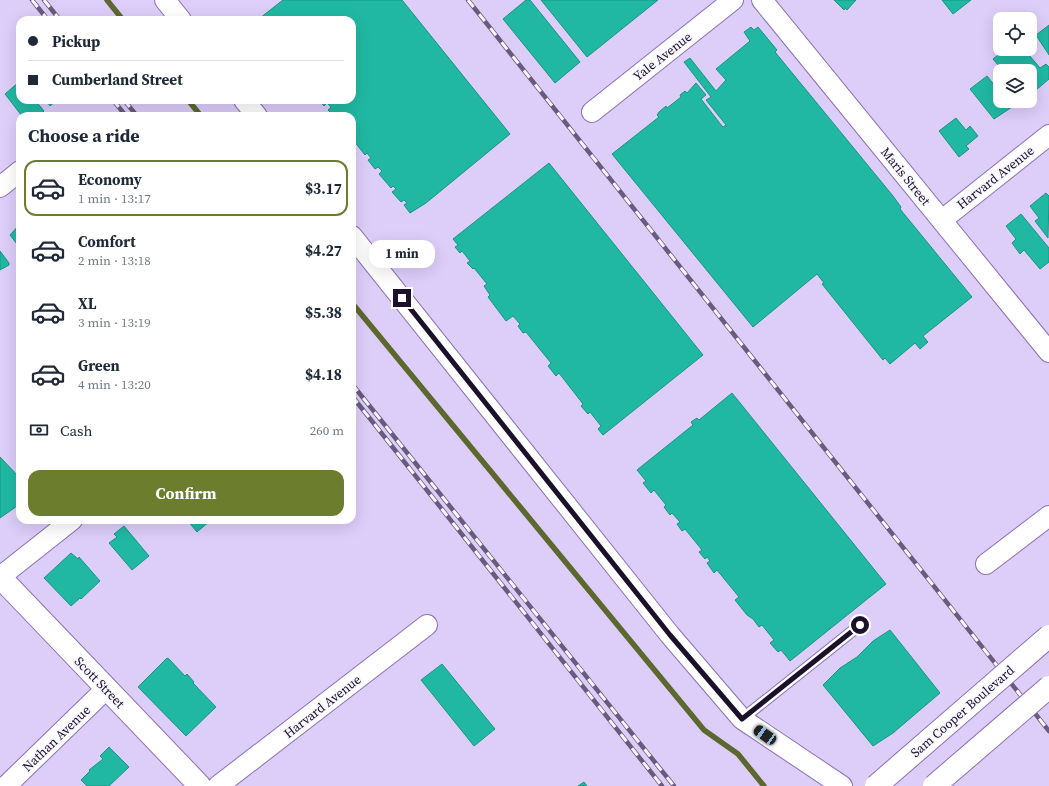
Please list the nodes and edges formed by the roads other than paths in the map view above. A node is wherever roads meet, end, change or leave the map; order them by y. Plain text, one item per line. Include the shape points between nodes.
1 (165, 0) edge
2 (733, 0) edge
3 (762, 0) edge
4 (177, 16) edge
5 (247, 104) edge
6 (254, 112) edge
7 (592, 112) dead end
8 (1049, 135) edge
9 (16, 174) edge
10 (0, 187) edge
11 (942, 220) junction
12 (356, 241) edge
13 (1049, 352) edge
14 (1049, 516) edge
15 (67, 524) edge
16 (986, 564) dead end
17 (0, 577) edge
18 (426, 625) dead end
19 (860, 625) dead end
20 (1049, 636) edge
21 (1049, 687) edge
22 (106, 689) junction
23 (742, 719) junction
24 (6, 786) edge
25 (200, 786) edge
26 (218, 786) edge
27 (842, 786) edge
28 (876, 786) edge
29 (934, 786) edge

1 - 4 street
2 - 7 street, Yale Avenue
3 - 11 street, Maris Street
5 - 6 street
8 - 11 street, Harvard Avenue
9 - 10 street
11 - 13 street, Maris Street
12 - 23 street via 670,635
14 - 16 street
15 - 17 street
17 - 22 main road, Scott Street
18 - 26 street, Harvard Avenue
19 - 23 lane
20 - 28 main road, Sam Cooper Boulevard, bridge
21 - 29 main road, bridge
22 - 24 street, Nathan Avenue
22 - 25 main road, Scott Street
23 - 27 street

